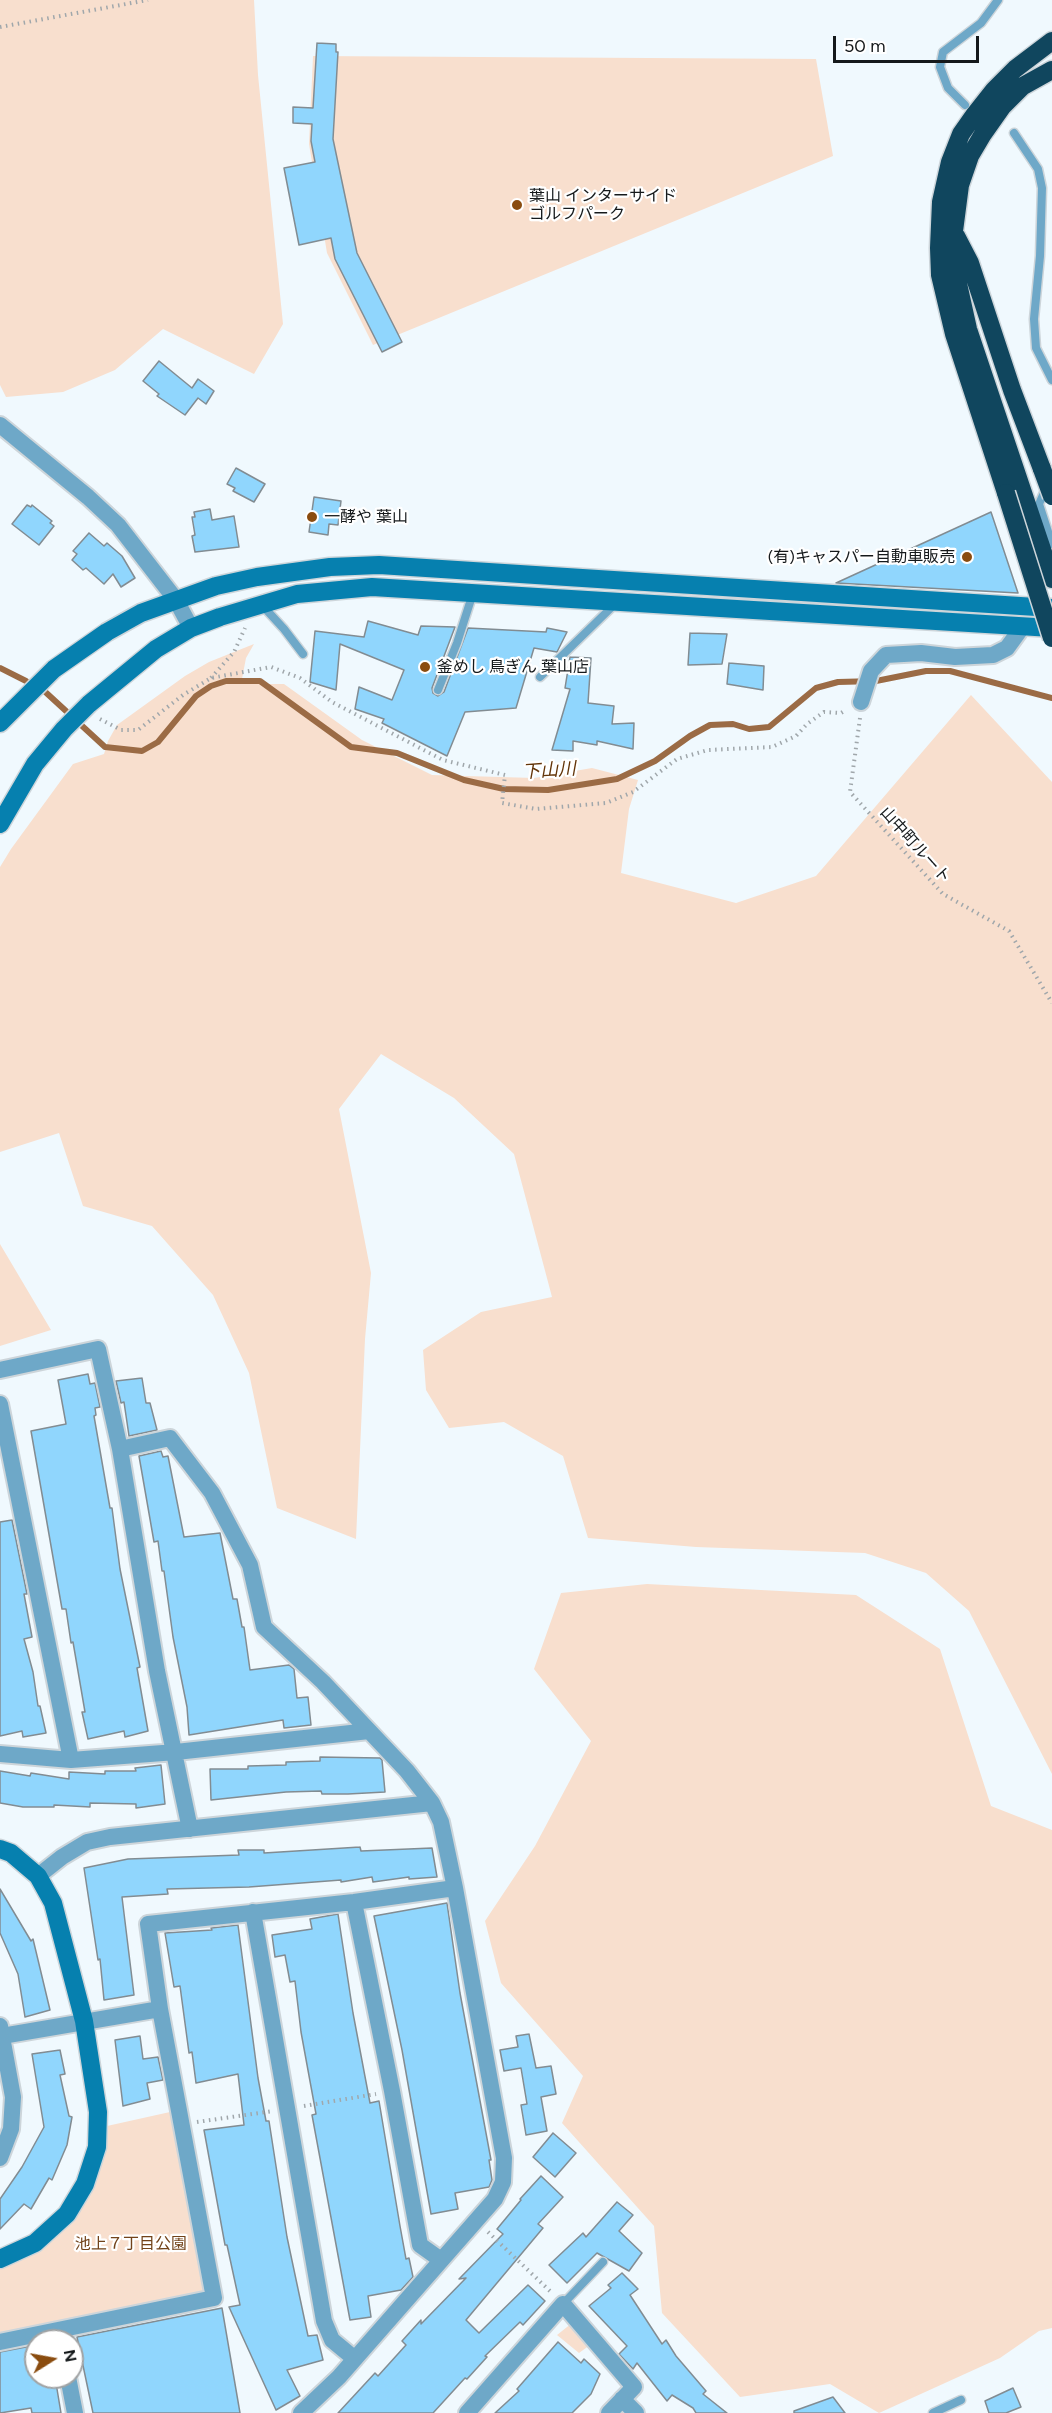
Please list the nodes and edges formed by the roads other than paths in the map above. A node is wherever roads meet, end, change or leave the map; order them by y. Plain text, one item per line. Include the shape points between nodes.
1 (998, 0) edge
2 (1052, 41) edge
3 (1052, 70) edge
4 (965, 105) dead end
5 (1014, 133) dead end
6 (954, 231) junction
7 (1052, 380) edge
8 (0, 425) edge
9 (1047, 472) edge
10 (1014, 491) junction
11 (1052, 496) edge
12 (1052, 544) edge
13 (1052, 579) edge
14 (473, 592) junction
15 (176, 600) junction
16 (617, 601) junction
17 (257, 605) junction
18 (1052, 608) edge
19 (1023, 626) junction
20 (191, 628) junction
21 (1052, 628) edge
22 (1052, 638) edge
23 (303, 654) dead end
24 (540, 677) dead end
25 (438, 690) dead end
26 (862, 699) road end
27 (0, 723) edge
28 (0, 824) edge
29 (0, 1370) edge
30 (0, 1404) edge
31 (120, 1449) junction
32 (369, 1731) junction
33 (176, 1752) junction
34 (0, 1754) edge
35 (71, 1760) junction
36 (432, 1803) junction
37 (190, 1829) junction
38 (0, 1849) edge
39 (38, 1876) junction
40 (455, 1888) junction
41 (354, 1902) junction
42 (253, 1912) junction
43 (160, 2008) junction
44 (84, 2021) junction
45 (1, 2031) edge
46 (0, 2158) edge
47 (0, 2259) edge
48 (441, 2260) junction
49 (603, 2262) dead end
50 (563, 2304) junction
51 (84, 2330) edge
52 (24, 2340) edge
53 (0, 2342) edge
54 (355, 2359) junction
55 (70, 2389) edge
56 (622, 2399) junction
57 (961, 2400) dead end
58 (75, 2413) edge
59 (301, 2413) edge
60 (467, 2413) edge
61 (609, 2413) edge
62 (636, 2413) edge
63 (933, 2413) edge

1 - 4 lane via 981,23 943,52 940,67 948,88
2 - 10 highway via 994,90 962,134 950,162 941,202 940,275 954,334
3 - 6 highway via 1023,86 983,134 960,185
5 - 7 lane via 1038,170 1042,188 1034,319 1036,348
6 - 9 highway via 970,263
6 - 10 highway via 955,270 968,329
8 - 15 street via 118,525
9 - 11 highway, bridge
9 - 12 lane via 1039,504
10 - 13 highway
10 - 22 highway, bridge
14 - 16 street
14 - 17 street via 372,587 297,594
14 - 25 lane
15 - 18 street via 257,577 379,565
15 - 20 street
15 - 27 street via 141,613 82,647
16 - 19 street
16 - 24 lane
17 - 20 street
17 - 23 lane via 284,629
19 - 21 street
19 - 26 street via 1007,648 993,655 886,655 871,671
20 - 28 street via 156,649 64,729 35,764
29 - 31 street via 98,1349
30 - 35 street
31 - 32 street via 170,1438 212,1493 250,1565 264,1627
31 - 33 street
32 - 33 street
32 - 36 street
33 - 35 street
33 - 37 street
34 - 35 street
36 - 37 street
36 - 40 street via 441,1822
37 - 39 street via 87,1842
38 - 39 street via 11,1853
39 - 44 street via 53,1903
40 - 41 street
40 - 48 street via 504,2158 503,2182 495,2199
41 - 42 street
41 - 48 street via 420,2245
42 - 43 street via 148,1924
42 - 54 street via 324,2321 332,2340
43 - 44 street
43 - 51 street via 213,2298
44 - 45 street
44 - 47 street via 98,2112 97,2147 85,2184 67,2214 35,2243
45 - 46 street via 14,2097 11,2129
48 - 54 street
49 - 50 lane
50 - 56 street via 634,2387
50 - 60 street
52 - 53 street
54 - 59 street
55 - 58 street
56 - 61 street
56 - 62 street
57 - 63 lane

